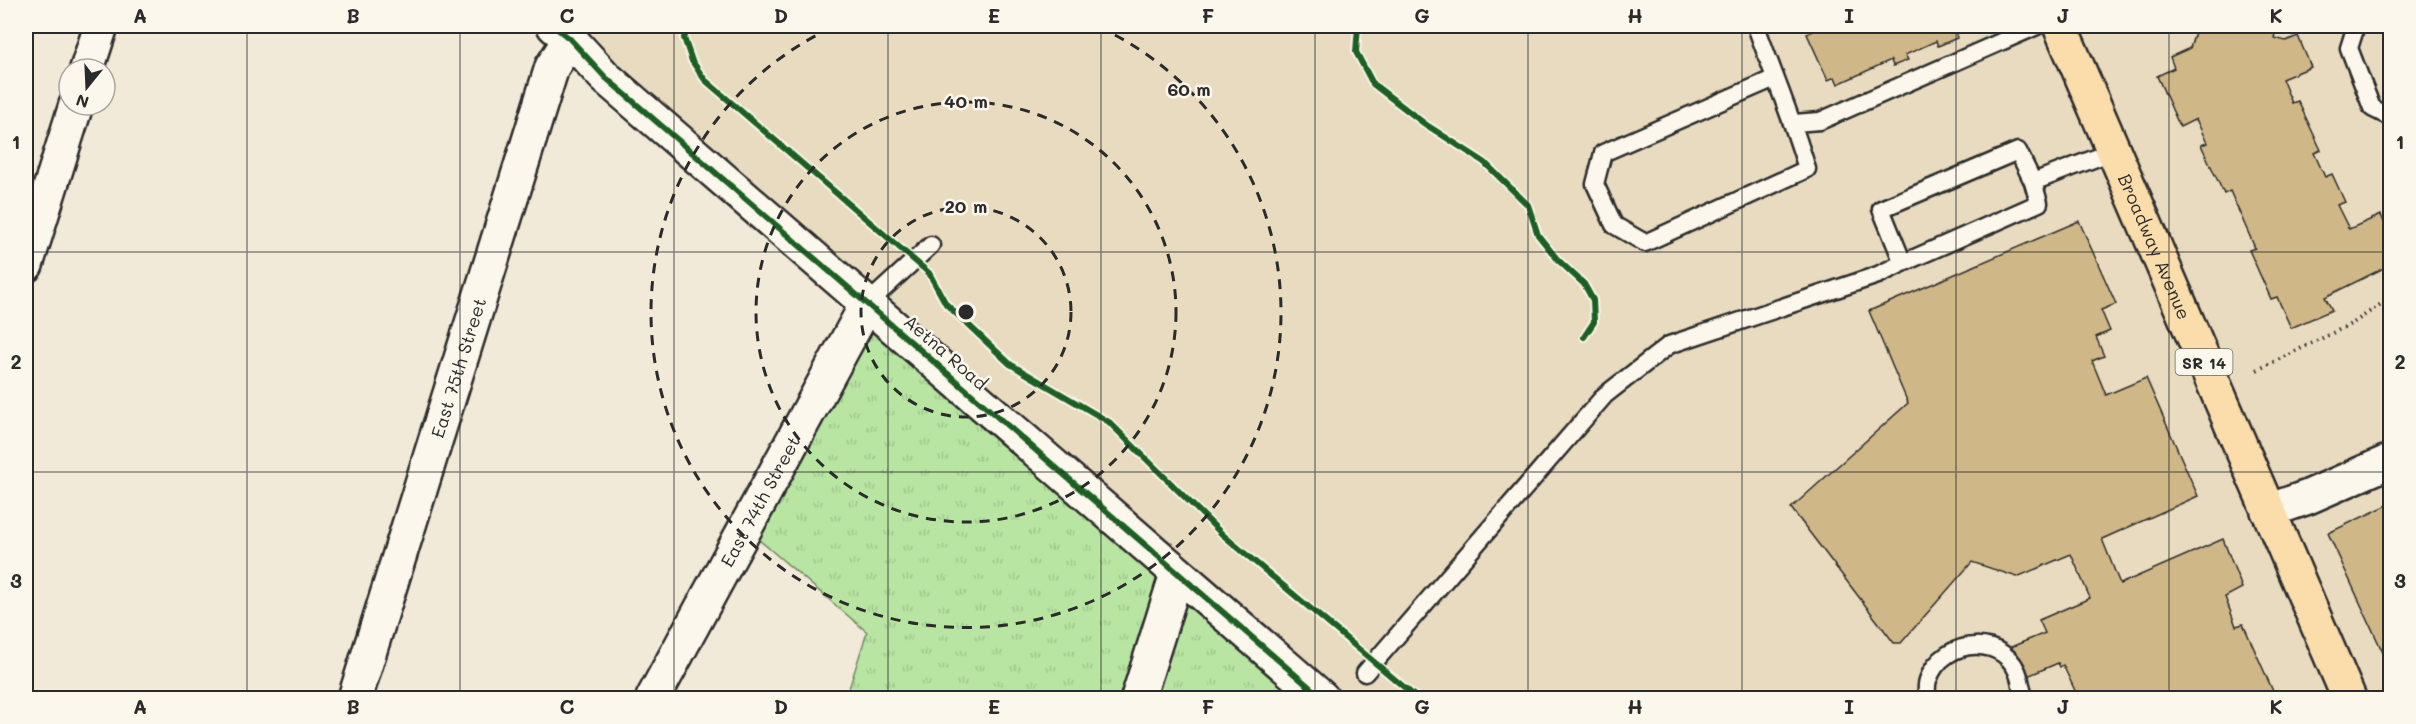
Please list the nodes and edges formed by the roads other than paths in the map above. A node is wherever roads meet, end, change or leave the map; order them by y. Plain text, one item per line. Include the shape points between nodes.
1 (101, 26) edge
2 (1756, 26) edge
3 (2037, 26) edge
4 (2060, 26) edge
5 (2356, 26) edge
6 (568, 30) edge
7 (91, 57) edge
8 (1775, 78) junction
9 (72, 117) edge
10 (2391, 117) edge
11 (1794, 123) junction
12 (2114, 151) junction
13 (2033, 182) junction
14 (930, 245) dead end
15 (1903, 263) junction
16 (26, 265) edge
17 (867, 304) junction
18 (2391, 461) edge
19 (2268, 511) junction
20 (1177, 574) junction
21 (1365, 673) dead end
22 (355, 699) edge
23 (653, 699) edge
24 (1138, 699) edge
25 (1322, 699) edge
26 (1927, 699) edge
27 (2022, 699) edge
28 (2349, 699) edge

1 - 7 street
2 - 8 lane
3 - 11 lane via 1820,121
4 - 12 main road, Broadway Avenue / SR 14
5 - 10 lane via 2349,48 2372,108
6 - 17 street, Aetna Road via 605,77
6 - 22 street, East 75th Street via 552,67
8 - 11 lane
8 - 11 lane via 1603,153 1595,184 1614,225 1646,243 1807,169
9 - 16 street
12 - 13 lane
12 - 19 main road, Broadway Avenue / SR 14
13 - 15 lane via 2039,203
13 - 15 lane via 2018,151 1881,209
14 - 17 lane
15 - 21 lane via 1878,275 1670,345 1632,373 1605,395
17 - 20 street, Aetna Road
17 - 23 street, East 74th Street
18 - 19 street
19 - 28 main road, Broadway Avenue / SR 14
20 - 24 street
20 - 25 street, Aetna Road
26 - 27 lane via 1927,681 1938,661 1958,648 1981,645 2003,654 2018,672

